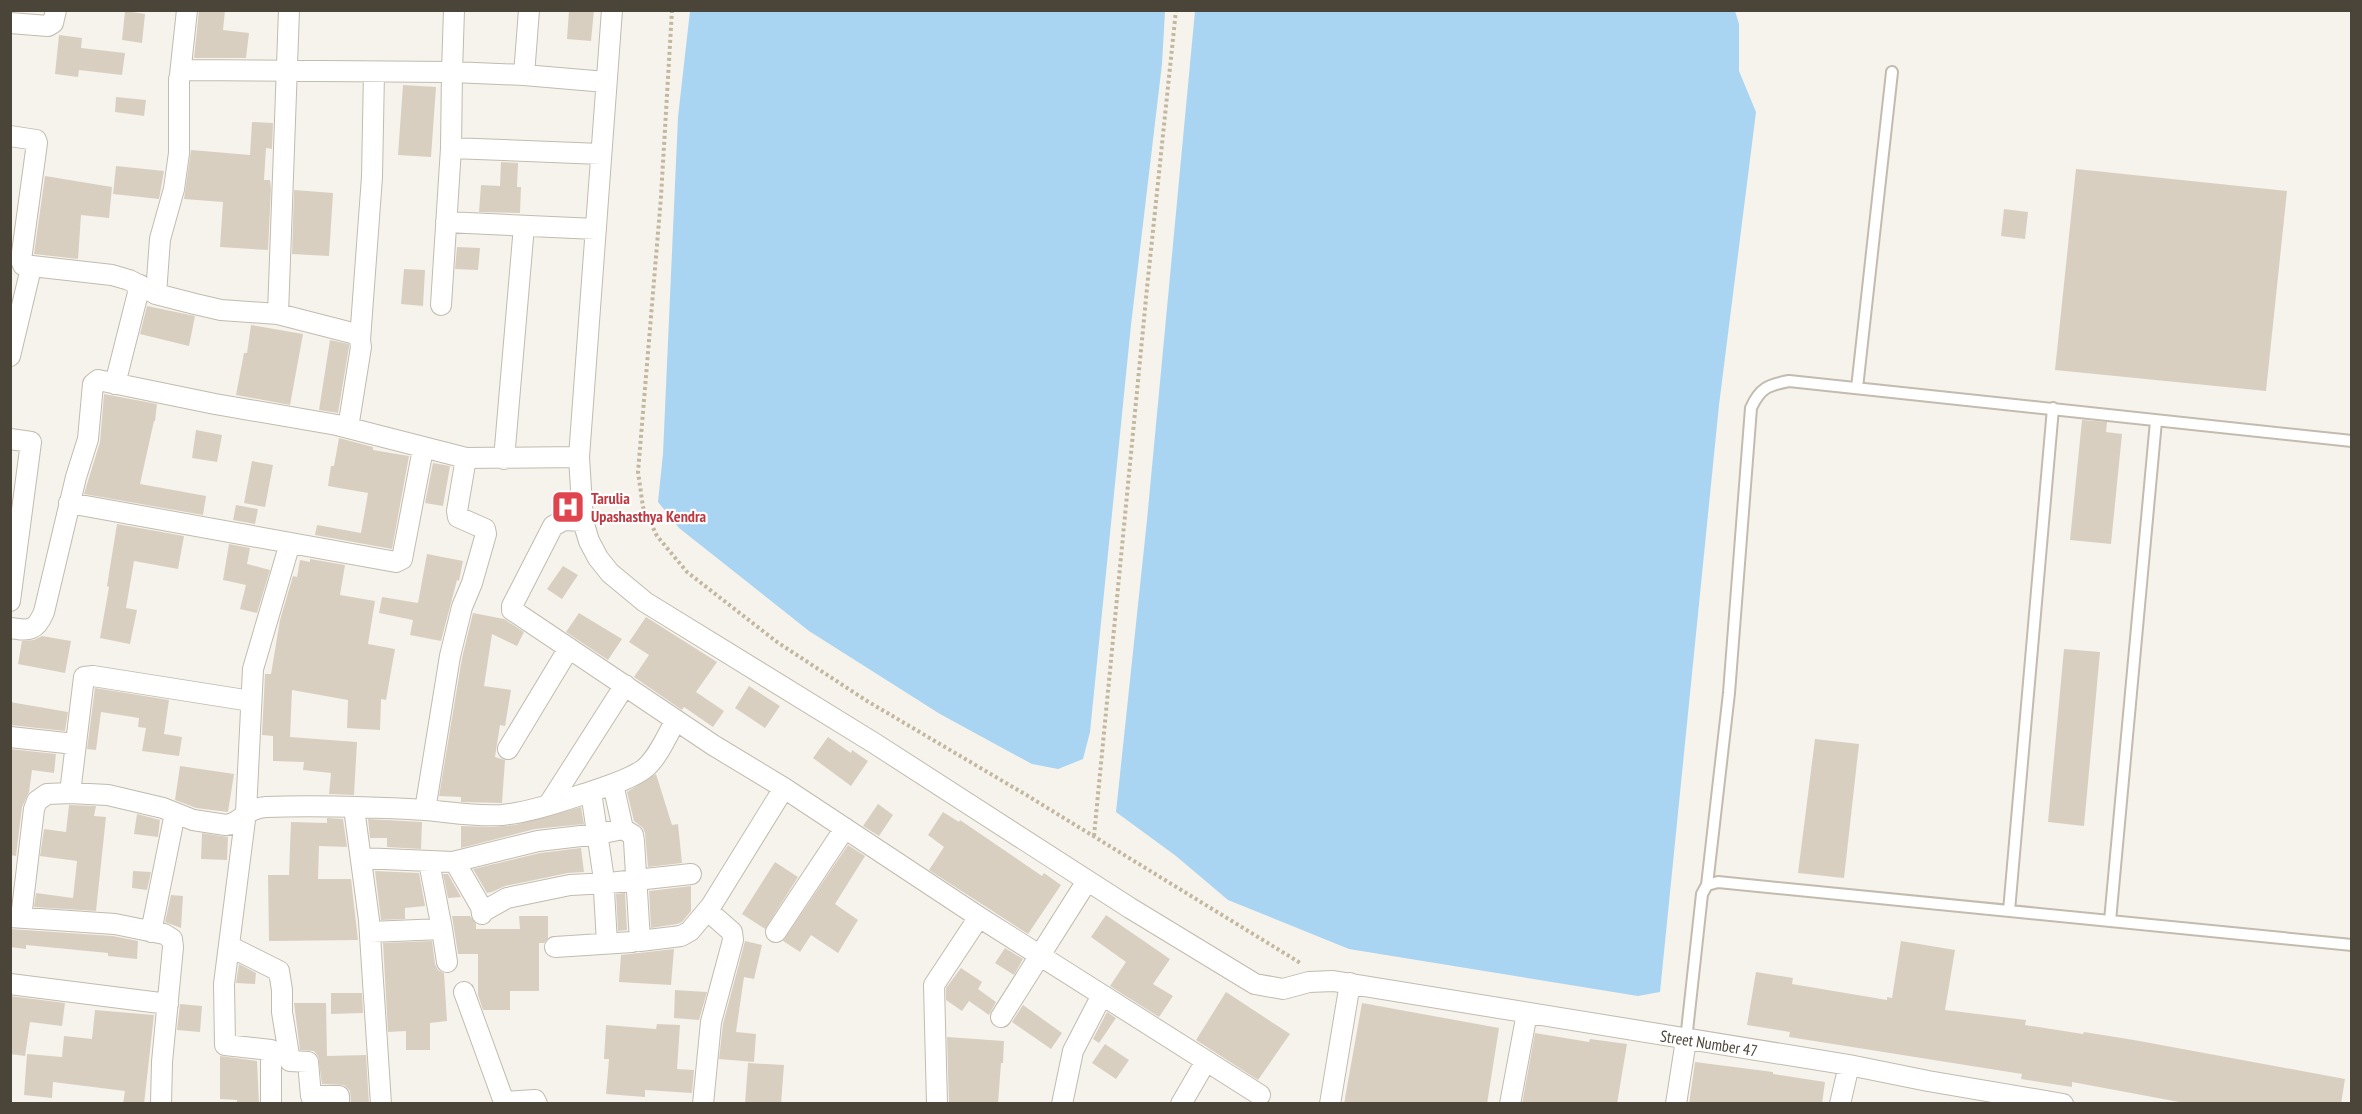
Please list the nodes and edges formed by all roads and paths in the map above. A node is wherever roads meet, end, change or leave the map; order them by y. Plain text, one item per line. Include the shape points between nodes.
1 (56, 10) edge
2 (187, 10) edge
3 (289, 10) edge
4 (454, 10) edge
5 (529, 10) edge
6 (612, 10) edge
7 (672, 10) edge
8 (1176, 10) edge
9 (10, 23) edge
10 (287, 71) junction
11 (374, 72) junction
12 (452, 72) junction
13 (1892, 72) dead end
14 (180, 75) junction
15 (524, 75) junction
16 (606, 82) junction
17 (10, 136) edge
18 (451, 148) junction
19 (601, 154) junction
20 (446, 222) junction
21 (524, 226) junction
22 (596, 229) junction
23 (31, 268) junction
24 (148, 289) junction
25 (441, 304) dead end
26 (278, 314) junction
27 (360, 340) junction
28 (10, 356) edge
29 (115, 384) junction
30 (1857, 388) junction
31 (2053, 408) junction
32 (2156, 421) junction
33 (348, 428) junction
34 (10, 439) edge
35 (2352, 441) edge
36 (423, 449) junction
37 (579, 457) junction
38 (466, 458) junction
39 (504, 459) junction
40 (69, 503) junction
41 (583, 521) junction
42 (290, 543) junction
43 (10, 601) edge
44 (10, 628) edge
45 (569, 648) junction
46 (625, 685) junction
47 (251, 701) junction
48 (676, 720) junction
49 (10, 737) edge
50 (75, 744) junction
51 (508, 749) dead end
52 (613, 784) junction
53 (784, 788) junction
54 (591, 792) junction
55 (70, 793) junction
56 (549, 804) junction
57 (354, 808) junction
58 (425, 810) junction
59 (246, 812) junction
60 (175, 813) junction
61 (845, 828) junction
62 (623, 829) junction
63 (598, 834) junction
64 (1094, 836) junction
65 (361, 858) junction
66 (429, 862) junction
67 (455, 862) junction
68 (691, 874) dead end
69 (637, 879) junction
70 (1087, 881) junction
71 (604, 884) junction
72 (1707, 885) junction
73 (708, 910) junction
74 (2009, 911) junction
75 (979, 916) junction
76 (16, 917) edge
77 (2110, 921) junction
78 (442, 929) junction
79 (151, 932) junction
80 (370, 932) junction
81 (776, 932) dead end
82 (632, 942) dead end
83 (607, 943) junction
84 (2352, 945) edge
85 (229, 946) junction
86 (555, 947) dead end
87 (1040, 955) junction
88 (447, 962) dead end
89 (1305, 966) dead end
90 (10, 984) edge
91 (1353, 984) junction
92 (464, 992) dead end
93 (1102, 995) junction
94 (168, 1004) junction
95 (1527, 1013) junction
96 (1001, 1017) dead end
97 (1686, 1040) junction
98 (1206, 1061) junction
99 (1849, 1065) junction
100 (1260, 1095) dead end
101 (2002, 1098) edge
102 (161, 1104) edge
103 (271, 1104) edge
104 (339, 1104) edge
105 (381, 1104) edge
106 (537, 1104) edge
107 (703, 1104) edge
108 (937, 1104) edge
109 (1062, 1104) edge
110 (1181, 1104) edge
111 (1330, 1104) edge
112 (1510, 1104) edge
113 (1676, 1104) edge
114 (1840, 1104) edge
115 (2062, 1104) edge

1 - 9 street via 53,23 48,26
2 - 14 street
3 - 10 street
4 - 12 street
5 - 15 street
6 - 16 street, Street Number 47
7 - 64 path via 638,472 643,507 657,536 687,572 777,642 867,701
8 - 64 path
10 - 11 street
10 - 14 street via 186,70
10 - 26 street
11 - 12 street
11 - 27 street via 372,177
12 - 15 street
12 - 18 street
13 - 30 lane
14 - 24 street via 178,163
15 - 16 street
16 - 19 street, Street Number 47
17 - 23 street via 31,138 37,144 21,260
18 - 19 street
18 - 20 street
19 - 22 street, Street Number 47
20 - 21 street
20 - 25 street
21 - 22 street
21 - 39 street
22 - 37 street, Street Number 47
23 - 24 street via 95,272
23 - 28 street
24 - 26 street via 221,310
24 - 29 street
26 - 27 street via 356,334
27 - 33 street
29 - 33 street
29 - 40 street via 98,380 93,384 88,439
30 - 31 lane
30 - 72 lane via 1789,381 1769,385 1756,396 1751,408 1729,693
31 - 32 lane
31 - 74 lane
32 - 35 lane
32 - 77 lane
33 - 36 street
34 - 43 street via 31,442
36 - 38 street
36 - 42 street via 400,562
37 - 39 street
37 - 41 street, Street Number 47
38 - 39 street
38 - 58 street via 458,517 482,525 486,534 450,656
40 - 42 street
40 - 44 street via 39,624 24,630
41 - 45 street via 564,520 553,526 512,608
41 - 70 street, Street Number 47 via 598,558 645,602 874,743
42 - 47 street via 253,669
45 - 46 street
45 - 51 street
46 - 48 street
46 - 56 street
47 - 50 street via 87,676 82,681
47 - 59 street
48 - 52 street via 652,761
48 - 53 street
49 - 50 street
50 - 55 street
52 - 54 street
52 - 62 street
53 - 61 street
53 - 73 street
54 - 56 street
54 - 63 street
55 - 60 street via 108,795
55 - 76 street via 47,794 37,801
56 - 58 street via 495,815
57 - 58 street
57 - 59 street via 263,807
57 - 65 street
59 - 60 street via 232,825 193,820
59 - 85 street
60 - 79 street
61 - 75 street
61 - 81 street
62 - 63 street
62 - 69 street via 633,835
63 - 67 street via 538,841
63 - 71 street
64 - 89 path
65 - 66 street
65 - 80 street
66 - 67 street
66 - 78 street
67 - 71 street via 482,913 507,898 579,884
68 - 69 street
69 - 71 street
69 - 73 street via 640,941 686,935
70 - 87 street
70 - 91 street, Street Number 47 via 1255,984 1283,989 1320,981
71 - 83 street
72 - 74 lane via 1731,882
72 - 97 lane via 1702,894
73 - 107 street via 732,932 733,940 712,1016
74 - 77 lane
75 - 87 street
75 - 108 street via 934,986
76 - 79 street via 96,921
77 - 84 lane
78 - 80 street
78 - 88 street
79 - 94 street via 172,939
80 - 105 street
82 - 83 street
83 - 86 street
85 - 103 street via 224,984 224,1042 229,1047 271,1050
85 - 104 street via 279,971 290,1061 308,1062 311,1096 339,1096
87 - 93 street
87 - 96 street
90 - 94 street
91 - 95 street, Street Number 47
91 - 111 street
92 - 106 street via 504,1102 535,1100
93 - 98 street
93 - 109 street via 1073,1051
94 - 102 street
95 - 97 street, Street Number 47
95 - 112 street
97 - 99 street, Street Number 47
97 - 113 street
98 - 100 street
98 - 110 street
99 - 101 street, Street Number 47
99 - 114 street
101 - 115 street, Street Number 47

